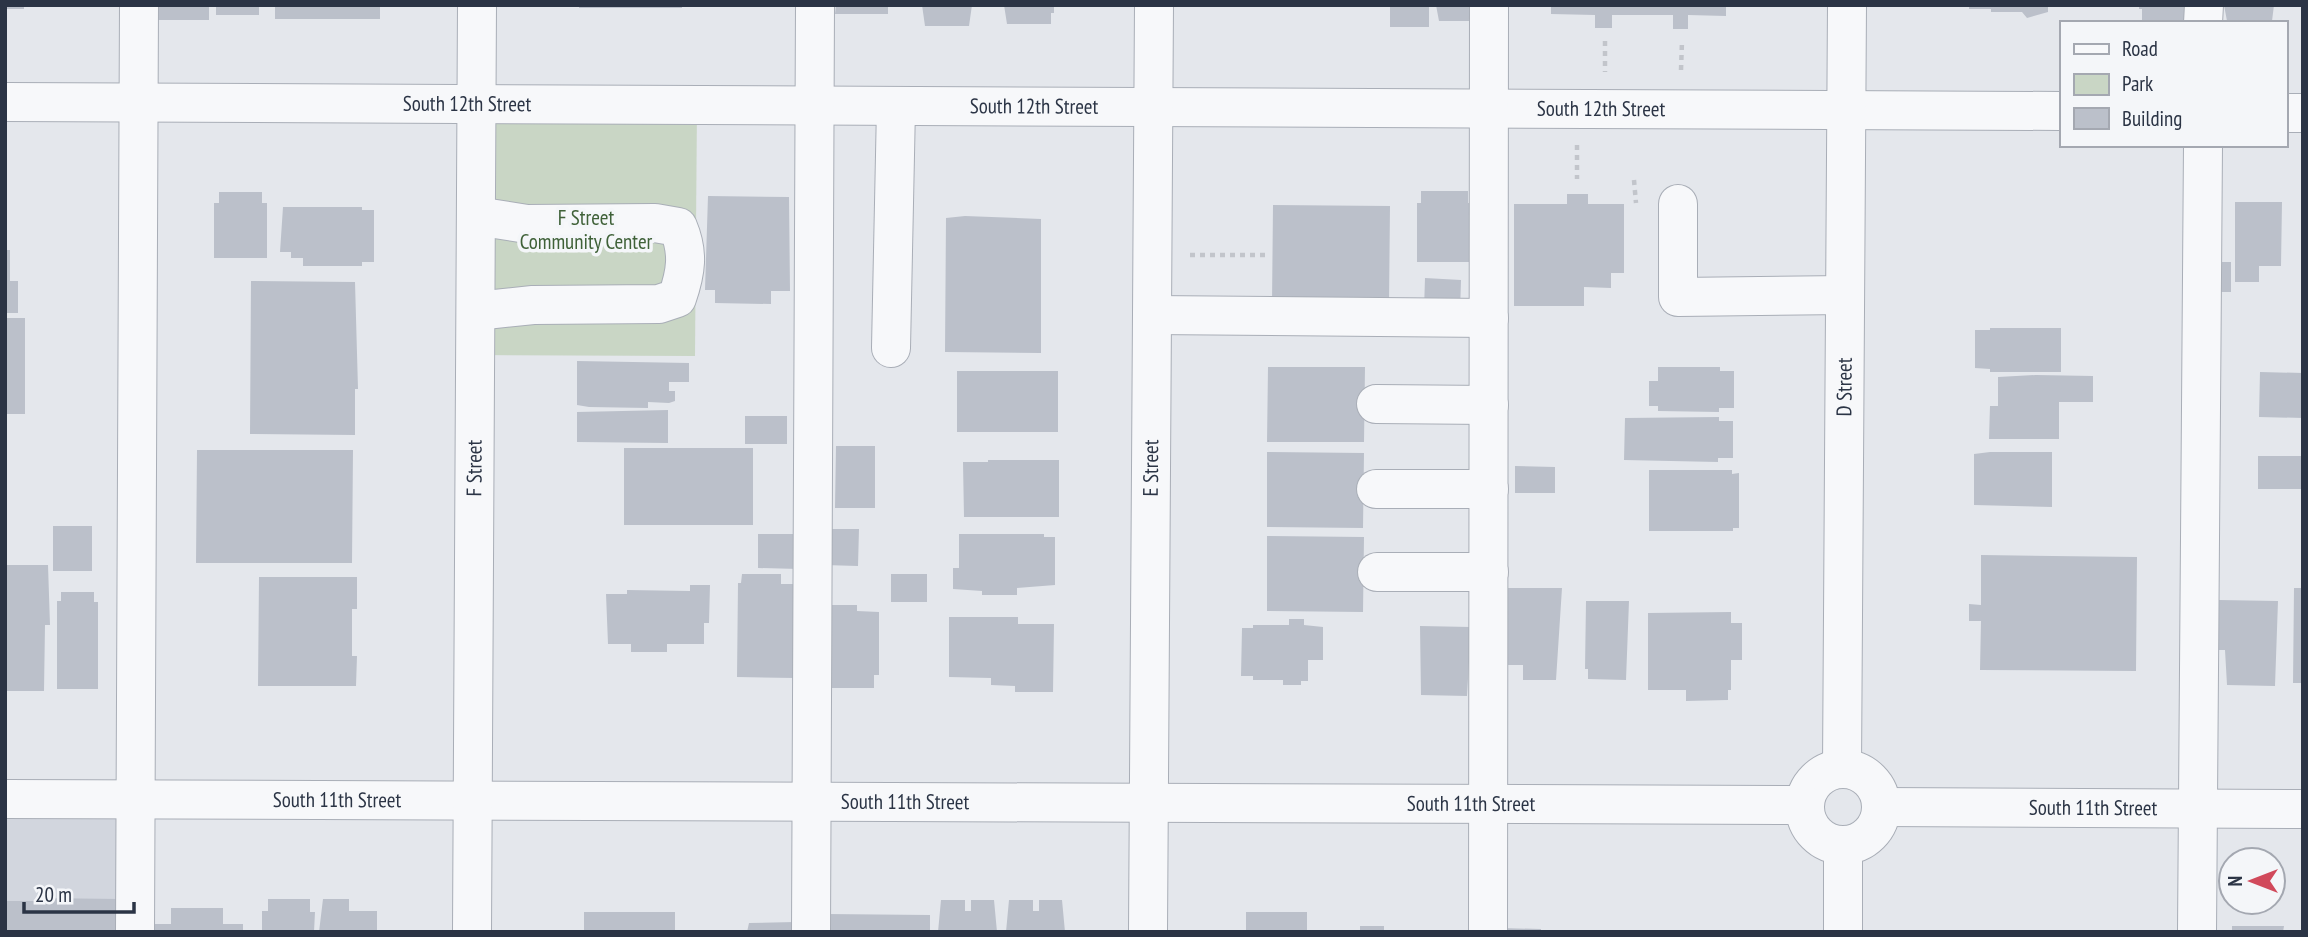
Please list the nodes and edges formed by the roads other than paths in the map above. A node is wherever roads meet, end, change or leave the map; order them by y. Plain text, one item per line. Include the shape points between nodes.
1 (139, 5) edge
2 (477, 5) edge
3 (815, 5) edge
4 (1154, 5) edge
5 (1489, 5) edge
6 (1847, 5) edge
7 (5, 102) edge
8 (138, 103) junction
9 (477, 105) junction
10 (814, 106) junction
11 (896, 107) junction
12 (1153, 108) junction
13 (1488, 109) junction
14 (1846, 111) junction
15 (2060, 111) edge
16 (2203, 147) edge
17 (1678, 204) dead end
18 (476, 216) junction
19 (1845, 295) junction
20 (475, 311) junction
21 (1152, 315) junction
22 (1489, 318) junction
23 (891, 348) dead end
24 (1376, 404) dead end
25 (1489, 405) junction
26 (1377, 489) dead end
27 (1489, 489) junction
28 (1377, 572) dead end
29 (1489, 572) junction
30 (1842, 769) junction
31 (5, 799) edge
32 (135, 800) junction
33 (473, 802) junction
34 (812, 803) junction
35 (1149, 805) junction
36 (1805, 805) junction
37 (1489, 807) junction
38 (1881, 807) junction
39 (2197, 808) junction
40 (2303, 808) edge
41 (1843, 845) junction
42 (135, 932) edge
43 (472, 932) edge
44 (811, 932) edge
45 (1148, 932) edge
46 (1488, 932) edge
47 (1843, 932) edge
48 (2197, 932) edge

1 - 8 street
2 - 9 street, F Street
3 - 10 street
4 - 12 street, E Street
5 - 13 street
6 - 14 street, D Street
7 - 8 street, South 12th Street
8 - 9 street, South 12th Street
8 - 32 street
9 - 10 street, South 12th Street
9 - 18 street, F Street
10 - 11 street, South 12th Street
10 - 34 street
11 - 12 street, South 12th Street
11 - 23 street
12 - 13 street, South 12th Street
12 - 21 street, E Street
13 - 14 street, South 12th Street
13 - 22 street
14 - 15 street, South 12th Street
14 - 19 street, D Street
16 - 39 street
17 - 19 street via 1678,297
18 - 20 street, F Street
18 - 20 street via 527,224 655,223 678,227 686,246 686,274 677,298 659,304 533,305
19 - 30 street, D Street
20 - 33 street, F Street
21 - 22 street
21 - 35 street, E Street
22 - 25 street
24 - 25 street
25 - 27 street
26 - 27 street
27 - 29 street
28 - 29 street
29 - 37 street
30 - 36 street via 1819,777
30 - 38 street via 1870,779
31 - 32 street, South 11th Street
32 - 33 street, South 11th Street
32 - 42 street
33 - 34 street, South 11th Street
33 - 43 street, F Street
34 - 35 street, South 11th Street
34 - 44 street
35 - 37 street, South 11th Street
35 - 45 street, E Street
36 - 37 street, South 11th Street
36 - 41 street via 1813,830
37 - 46 street
38 - 39 street, South 11th Street
38 - 41 street via 1867,836
39 - 40 street, South 11th Street
39 - 48 street
41 - 47 street

